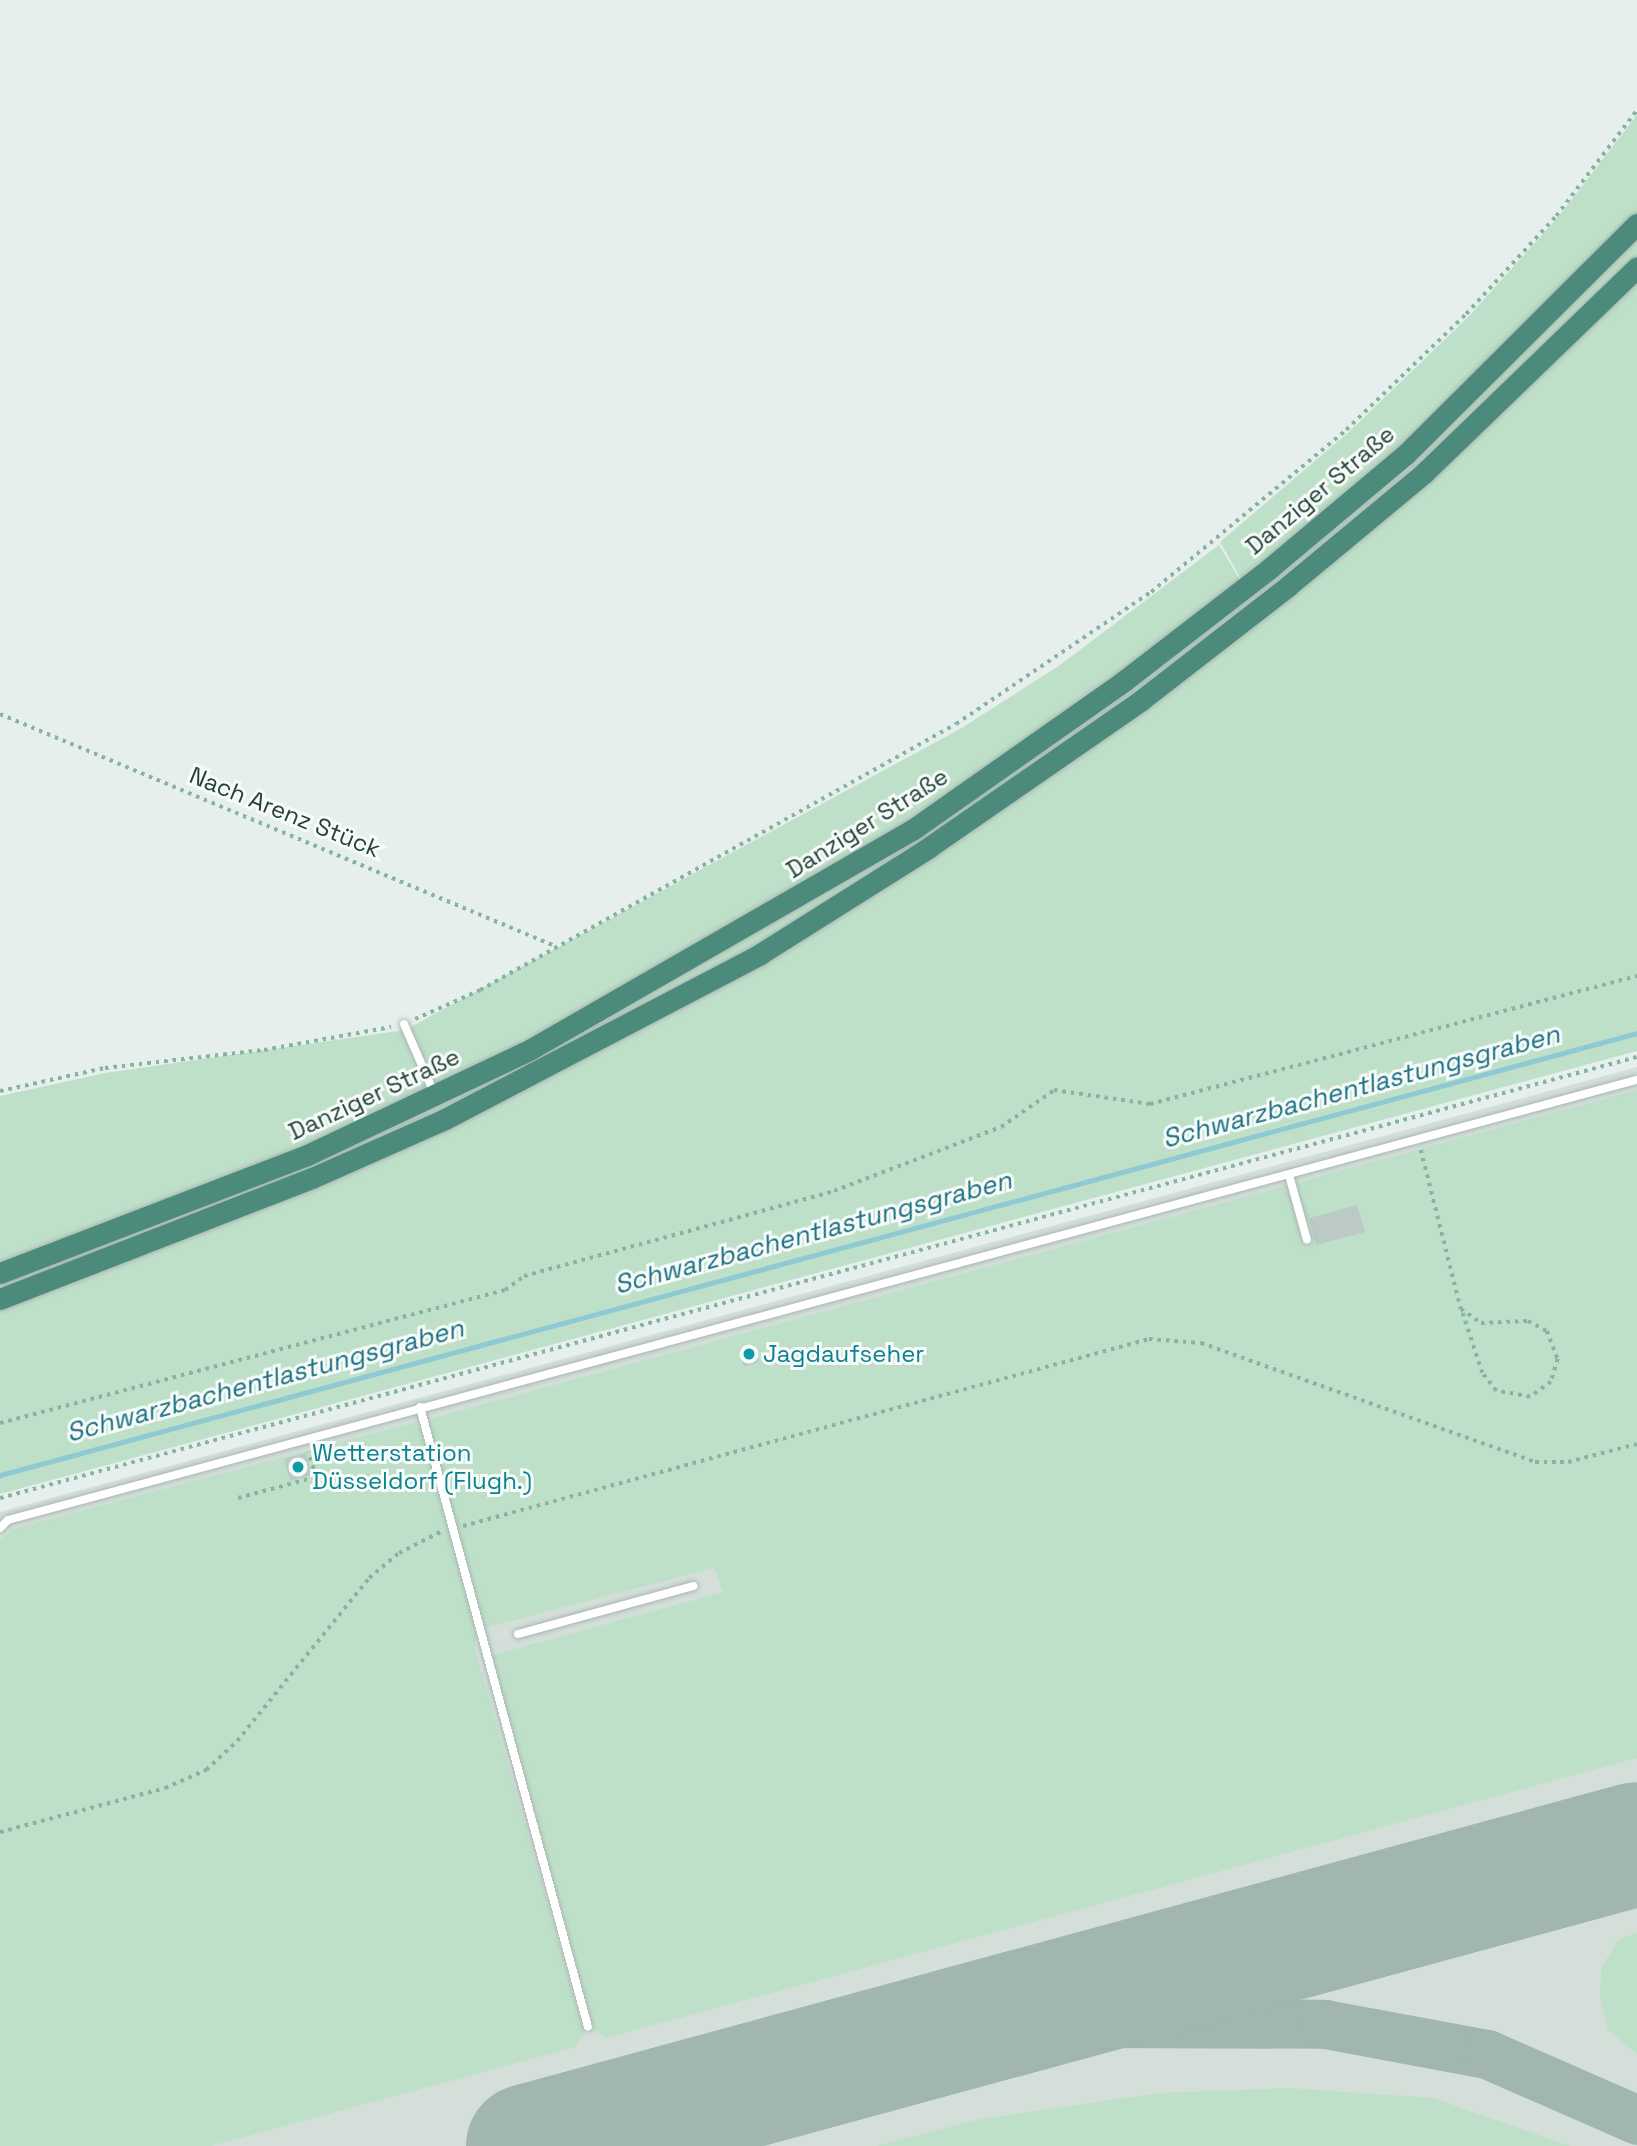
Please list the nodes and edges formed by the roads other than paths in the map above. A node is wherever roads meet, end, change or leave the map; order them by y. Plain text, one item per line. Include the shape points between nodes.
1 (1637, 224) edge
2 (1637, 267) edge
3 (404, 1024) road end
4 (1637, 1080) edge
5 (436, 1096) junction
6 (1289, 1175) junction
7 (1307, 1240) dead end
8 (0, 1273) edge
9 (0, 1299) edge
10 (420, 1408) junction
11 (0, 1528) edge
12 (694, 1586) dead end
13 (518, 1634) dead end
14 (587, 2026) dead end

1 - 5 highway, Danziger Straße via 1406,454 1124,681 912,830 754,925
2 - 9 highway, Danziger Straße via 1424,473 1288,586 1140,701 928,848 760,954 445,1119 312,1178
3 - 5 lane
4 - 6 lane
5 - 8 highway, Danziger Straße via 305,1156
6 - 7 lane
6 - 10 lane
10 - 11 lane via 8,1520
10 - 14 lane
12 - 13 lane

